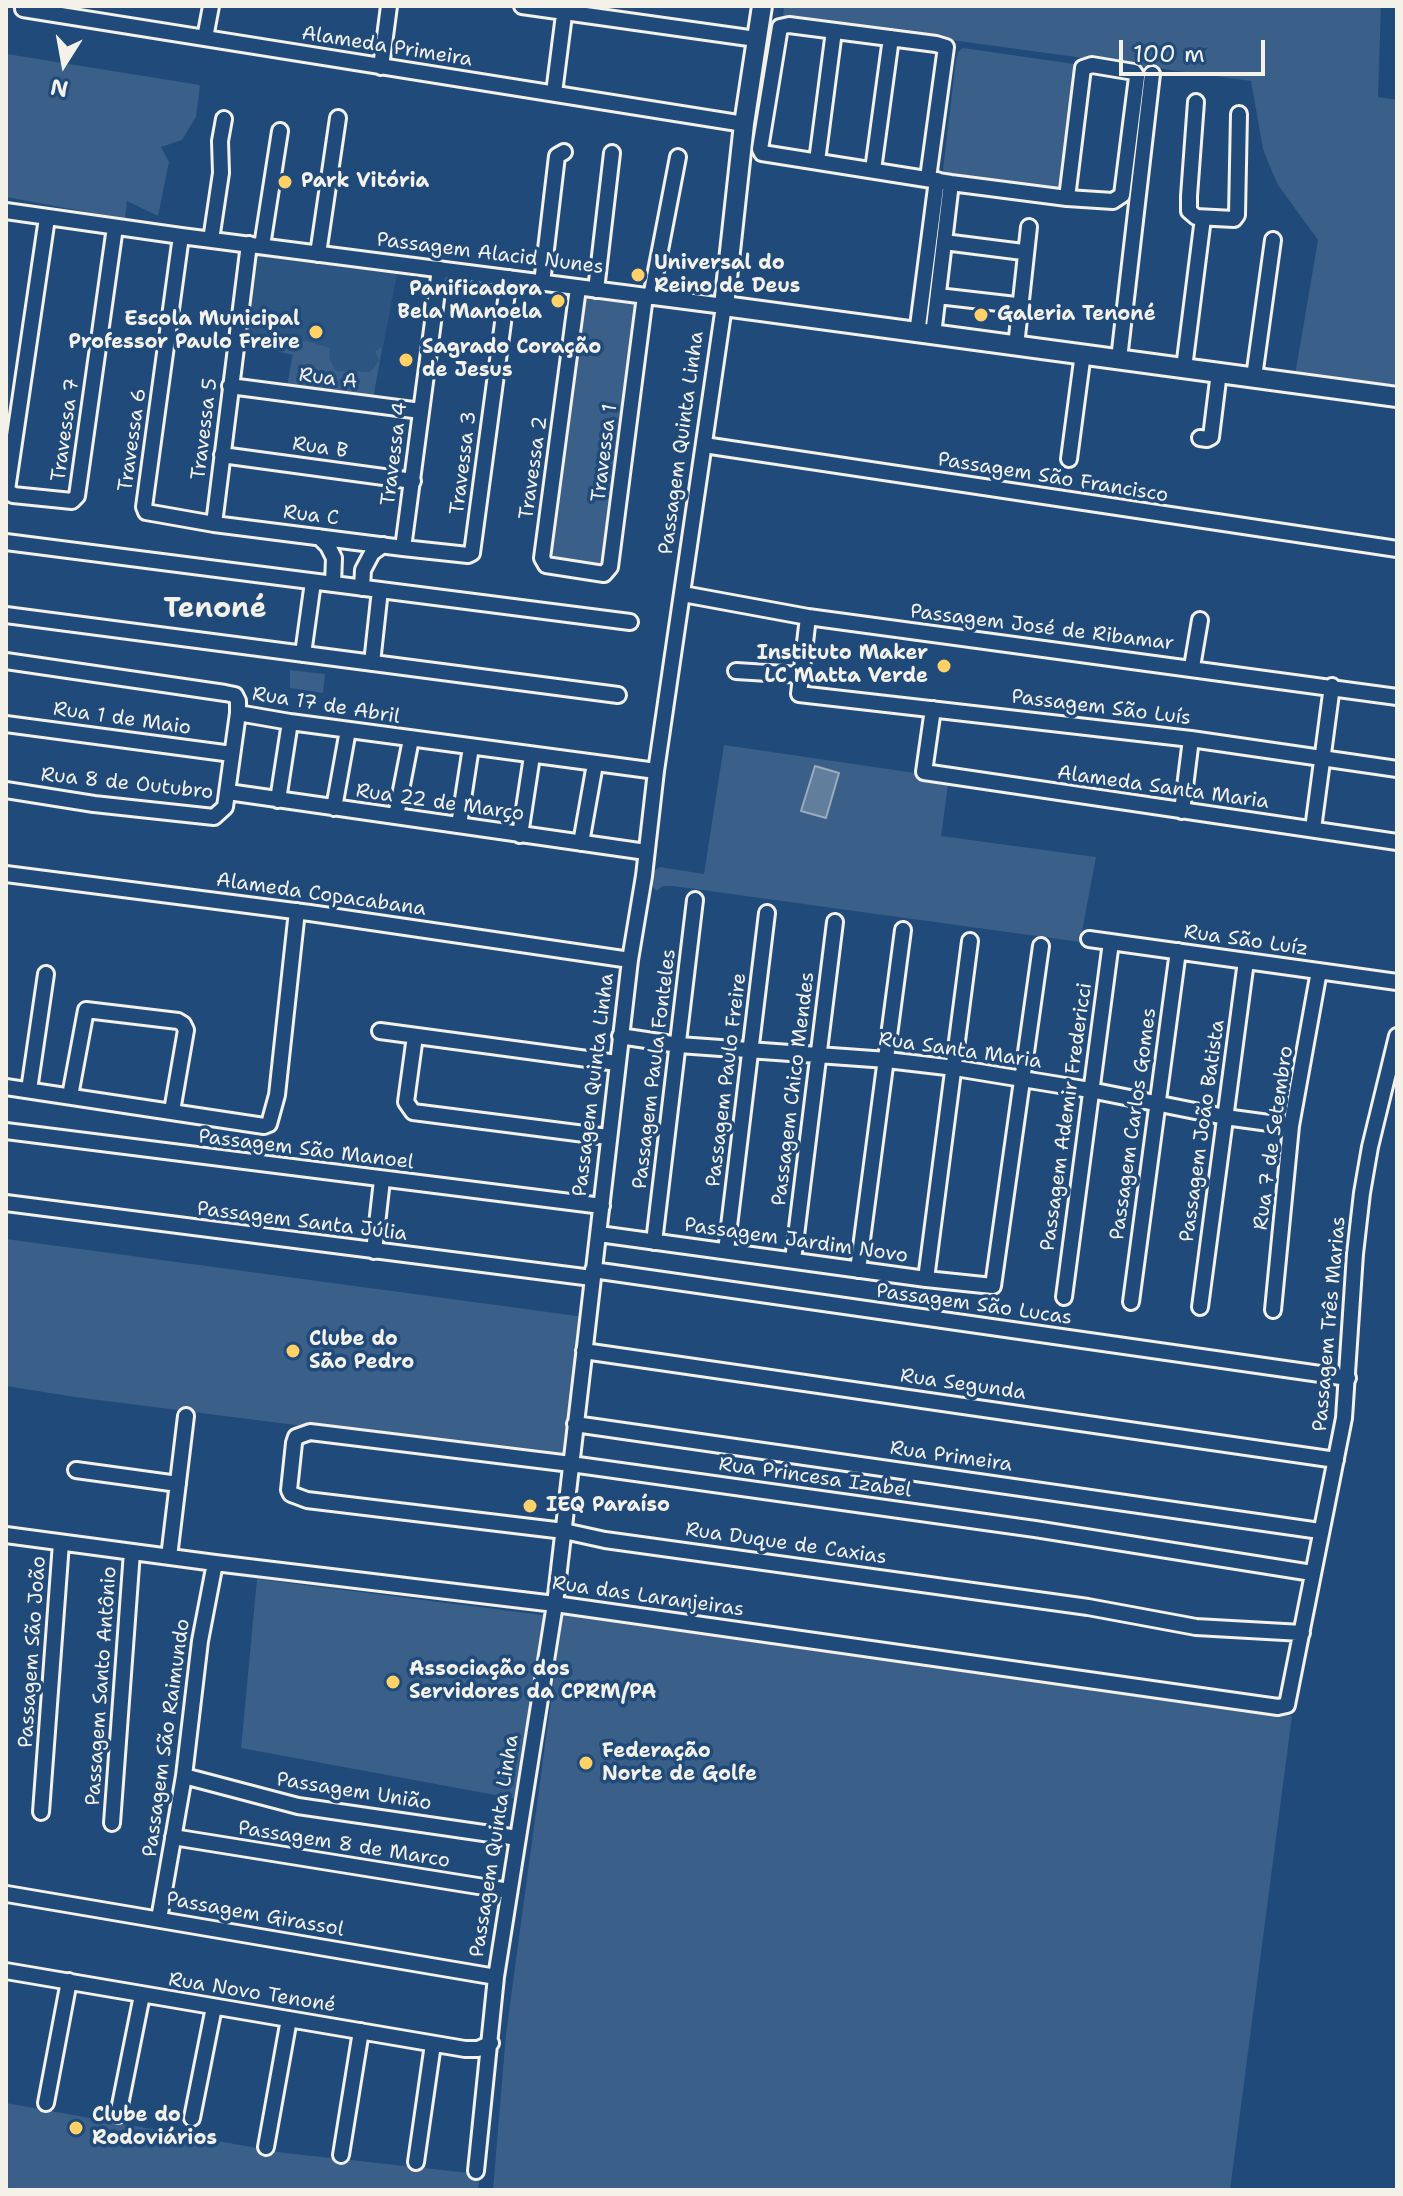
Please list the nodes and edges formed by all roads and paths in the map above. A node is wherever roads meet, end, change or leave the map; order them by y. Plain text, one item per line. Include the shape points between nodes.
1 (211, 6) edge
2 (389, 6) edge
3 (522, 6) edge
4 (762, 6) edge
5 (23, 9) dead end
6 (565, 9) edge
7 (834, 31) junction
8 (205, 38) junction
9 (891, 38) junction
10 (756, 39) junction
11 (381, 67) junction
12 (1152, 74) dead end
13 (554, 93) junction
14 (1196, 102) dead end
15 (1239, 114) dead end
16 (338, 118) dead end
17 (224, 119) dead end
18 (744, 124) junction
19 (280, 131) dead end
20 (564, 152) dead end
21 (612, 153) dead end
22 (678, 157) dead end
23 (817, 161) junction
24 (873, 170) junction
25 (939, 180) junction
26 (1067, 198) junction
27 (6, 211) edge
28 (47, 218) junction
29 (1203, 218) junction
30 (115, 227) junction
31 (1029, 227) dead end
32 (181, 236) junction
33 (211, 240) junction
34 (1273, 240) dead end
35 (944, 242) junction
36 (256, 245) junction
37 (1023, 252) dead end
38 (318, 254) junction
39 (440, 269) junction
40 (509, 278) junction
41 (542, 283) junction
42 (578, 288) junction
43 (596, 290) junction
44 (648, 296) junction
45 (938, 296) junction
46 (1016, 305) dead end
47 (724, 306) junction
48 (925, 334) junction
49 (1016, 346) junction
50 (1083, 353) junction
51 (1119, 359) junction
52 (1184, 368) junction
53 (1219, 372) junction
54 (1254, 377) junction
55 (230, 386) junction
56 (1397, 397) edge
57 (421, 411) junction
58 (1200, 438) dead end
59 (704, 445) junction
60 (222, 455) junction
61 (1069, 459) dead end
62 (413, 481) junction
63 (7, 490) edge
64 (214, 524) junction
65 (319, 537) junction
66 (6, 542) edge
67 (383, 545) junction
68 (403, 548) junction
69 (1397, 549) edge
70 (468, 555) joint
71 (610, 567) joint
72 (313, 582) junction
73 (333, 584) junction
74 (362, 588) junction
75 (380, 590) junction
76 (683, 594) junction
77 (6, 615) edge
78 (808, 617) junction
79 (1200, 620) dead end
80 (630, 622) dead end
81 (303, 654) junction
82 (6, 661) edge
83 (372, 663) junction
84 (1192, 667) junction
85 (736, 671) dead end
86 (801, 675) junction
87 (1332, 686) junction
88 (618, 695) dead end
89 (1397, 697) edge
90 (933, 709) junction
91 (238, 713) junction
92 (290, 722) junction
93 (6, 724) edge
94 (348, 730) junction
95 (411, 739) junction
96 (1191, 739) junction
97 (471, 747) junction
98 (232, 754) junction
99 (532, 756) junction
100 (1323, 759) junction
101 (595, 764) junction
102 (1397, 769) edge
103 (656, 771) junction
104 (6, 790) edge
105 (228, 792) junction
106 (278, 800) junction
107 (334, 808) junction
108 (1182, 811) junction
109 (396, 816) junction
110 (459, 825) junction
111 (1313, 829) junction
112 (520, 835) junction
113 (1397, 842) edge
114 (581, 843) junction
115 (646, 852) junction
116 (6, 874) edge
117 (695, 900) dead end
118 (297, 911) junction
119 (767, 913) dead end
120 (835, 922) dead end
121 (903, 930) dead end
122 (1089, 939) dead end
123 (970, 941) dead end
124 (1111, 942) junction
125 (1041, 946) dead end
126 (1178, 951) junction
127 (630, 960) junction
128 (1246, 961) junction
129 (1319, 971) junction
130 (46, 974) dead end
131 (1397, 982) edge
132 (380, 1031) dead end
133 (415, 1036) junction
134 (620, 1036) junction
135 (1397, 1036) edge
136 (679, 1045) junction
137 (751, 1051) junction
138 (819, 1055) junction
139 (887, 1060) junction
140 (617, 1063) junction
141 (955, 1068) junction
142 (1023, 1079) junction
143 (6, 1087) edge
144 (29, 1090) junction
145 (1090, 1090) junction
146 (70, 1096) junction
147 (1390, 1096) edge
148 (1156, 1105) junction
149 (172, 1111) junction
150 (1225, 1117) junction
151 (1291, 1126) junction
152 (6, 1131) edge
153 (608, 1137) junction
154 (382, 1180) junction
155 (6, 1203) edge
156 (602, 1206) junction
157 (599, 1234) junction
158 (654, 1242) junction
159 (374, 1251) junction
160 (726, 1251) junction
161 (793, 1260) junction
162 (858, 1270) junction
163 (593, 1274) junction
164 (926, 1279) junction
165 (1064, 1297) dead end
166 (1131, 1302) dead end
167 (1200, 1307) dead end
168 (1273, 1310) dead end
169 (584, 1351) junction
170 (1348, 1378) junction
171 (186, 1416) dead end
172 (575, 1424) junction
173 (310, 1432) joint
174 (1336, 1460) junction
175 (571, 1464) junction
176 (76, 1470) dead end
177 (178, 1484) junction
178 (564, 1531) junction
179 (1320, 1531) junction
180 (6, 1535) edge
181 (61, 1543) junction
182 (132, 1552) junction
183 (169, 1557) junction
184 (215, 1563) junction
185 (1312, 1573) junction
186 (555, 1604) junction
187 (1302, 1633) junction
188 (1283, 1706) joint
189 (184, 1776) junction
190 (41, 1812) dead end
191 (112, 1823) dead end
192 (173, 1837) junction
193 (518, 1838) junction
194 (509, 1891) junction
195 (7, 1894) edge
196 (159, 1919) junction
197 (6, 1971) edge
198 (496, 1977) junction
199 (69, 1981) junction
200 (142, 1995) junction
201 (214, 2007) junction
202 (289, 2019) junction
203 (361, 2031) junction
204 (491, 2043) junction
205 (433, 2044) junction
206 (46, 2103) dead end
207 (118, 2115) dead end
208 (192, 2118) dead end
209 (266, 2147) dead end
210 (341, 2155) dead end
211 (416, 2162) dead end
212 (476, 2171) dead end

1 - 8 street
2 - 11 street
3 - 6 street
4 - 10 main road, Passagem Quinta Linha
5 - 8 street, Alameda Primeira
6 - 10 street
6 - 13 street
7 - 9 street
7 - 23 street
7 - 23 street via 780,27 760,149
8 - 11 street, Alameda Primeira
9 - 24 street
9 - 25 street via 947,49
10 - 18 main road, Passagem Quinta Linha
11 - 13 street, Alameda Primeira
12 - 51 street
13 - 18 street, Alameda Primeira
14 - 29 street via 1189,211
15 - 29 street via 1237,215
16 - 38 street
17 - 33 street
18 - 47 main road, Passagem Quinta Linha
19 - 36 street, Travessa 5
20 - 41 street via 557,156
21 - 43 street
22 - 44 street, Travessa 1
23 - 24 street
24 - 25 street
25 - 26 street
25 - 35 street
25 - 48 street
26 - 26 street via 1083,68 1134,72 1122,195 1113,201
27 - 28 street, Passagem Alacid Nunes
28 - 30 street, Passagem Alacid Nunes
28 - 63 street
29 - 52 street
30 - 32 street, Passagem Alacid Nunes
30 - 63 street, Travessa 7 via 77,496 72,501
31 - 49 street
32 - 33 street, Passagem Alacid Nunes
32 - 64 street, Travessa 6 via 144,507 151,515
33 - 36 street, Passagem Alacid Nunes
34 - 54 street
35 - 37 street
35 - 45 street
36 - 38 street, Passagem Alacid Nunes
36 - 55 street, Travessa 5
38 - 39 street, Passagem Alacid Nunes
39 - 40 street, Passagem Alacid Nunes
39 - 57 street, Travessa 4
40 - 41 street, Passagem Alacid Nunes
40 - 70 street, Travessa 3
41 - 42 street, Passagem Alacid Nunes
42 - 43 street, Passagem Alacid Nunes
42 - 71 street, Travessa 2 via 542,558 546,565 604,574
43 - 44 street, Passagem Alacid Nunes
44 - 47 street, Passagem Alacid Nunes
44 - 71 street, Travessa 1
45 - 46 street
45 - 48 street
47 - 48 main road, Passagem Alacid Nunes
47 - 59 street, Passagem Quinta Linha
48 - 49 main road, Passagem Alacid Nunes
49 - 50 main road, Passagem Alacid Nunes
50 - 51 main road, Passagem Alacid Nunes
50 - 61 street
51 - 52 main road, Passagem Alacid Nunes
52 - 53 main road, Passagem Alacid Nunes
53 - 54 main road, Passagem Alacid Nunes
53 - 58 street via 1211,437
54 - 56 main road, Passagem Alacid Nunes
55 - 57 street, Rua A
55 - 60 street, Travessa 5
57 - 62 street, Travessa 4
59 - 69 street, Passagem São Francisco
59 - 76 street, Passagem Quinta Linha
60 - 62 street, Rua B
60 - 64 street, Travessa 5
62 - 68 street, Travessa 4
64 - 65 street, Rua C
65 - 67 street, Rua C
65 - 73 street via 334,558
66 - 72 street
67 - 68 street, Rua C
67 - 74 street via 363,570
68 - 70 street, Rua C
72 - 73 street
72 - 81 street
73 - 74 street
74 - 75 street
75 - 80 street
75 - 83 street
76 - 78 street, Passagem José de Ribamar
76 - 103 street, Passagem Quinta Linha
77 - 81 street
78 - 84 street, Passagem José de Ribamar
78 - 86 street
79 - 84 street
81 - 83 street
82 - 91 street, Rua 17 de Abril via 235,695
83 - 88 street
84 - 87 street, Passagem José de Ribamar
85 - 86 street
86 - 90 street, Passagem São Luís via 799,694
87 - 89 street, Passagem José de Ribamar
87 - 100 street
90 - 96 street, Passagem São Luís
90 - 108 street, Alameda Santa Maria via 924,772
91 - 92 street, Rua 17 de Abril
91 - 98 street
92 - 94 street, Rua 17 de Abril
92 - 106 street
93 - 98 street, Rua 1 de Maio
94 - 95 street, Rua 17 de Abril
94 - 107 street
95 - 97 street, Rua 17 de Abril
95 - 109 street
96 - 100 street, Passagem São Luís
96 - 108 street
97 - 99 street, Rua 17 de Abril
97 - 110 street
98 - 105 street
99 - 101 street, Rua 17 de Abril
99 - 112 street
100 - 102 street, Passagem São Luís
100 - 111 street
101 - 103 street, Rua 17 de Abril
101 - 114 street
103 - 115 street, Passagem Quinta Linha
104 - 105 street, Rua 8 de Outubro via 214,817 225,807
105 - 106 street, Rua 22 de Março
106 - 107 street, Rua 22 de Março
107 - 109 street, Rua 22 de Março
108 - 111 street, Alameda Santa Maria
109 - 110 street, Rua 22 de Março
110 - 112 street, Rua 22 de Março
111 - 113 street, Alameda Santa Maria
112 - 114 street, Rua 22 de Março
114 - 115 street, Rua 22 de Março
115 - 127 street, Passagem Quinta Linha
116 - 118 street, Alameda Copacabana
117 - 136 street, Passagem Paula Fonteles
118 - 127 street, Alameda Copacabana
118 - 149 street via 272,1120 264,1126
119 - 137 street, Passagem Paulo Freire
120 - 138 street, Passagem Chico Mendes
121 - 139 street
122 - 124 street, Rua São Luíz
123 - 141 street
124 - 126 street, Rua São Luíz
124 - 145 street, Passagem Ademir Fredericci
125 - 142 street
126 - 128 street, Rua São Luíz
126 - 148 street, Passagem Carlos Gomes
127 - 134 street, Passagem Quinta Linha
128 - 129 street, Rua São Luíz
128 - 150 street, Passagem João Batista
129 - 131 street, Rua São Luíz
129 - 151 street, Rua 7 de Setembro
130 - 144 street
132 - 133 street
133 - 140 street
133 - 153 street via 406,1102 413,1112
134 - 136 street, Rua Santa Maria
134 - 140 street, Passagem Quinta Linha
135 - 147 street, Passagem Três Marias
136 - 137 street, Rua Santa Maria
136 - 158 street, Passagem Paula Fonteles
137 - 138 street, Rua Santa Maria
137 - 160 street, Passagem Paulo Freire
138 - 139 street, Rua Santa Maria
138 - 161 street, Passagem Chico Mendes
139 - 141 street, Rua Santa Maria
139 - 162 street
140 - 153 street, Passagem Quinta Linha
141 - 142 street, Rua Santa Maria
141 - 164 street
142 - 145 street, Rua Santa Maria
142 - 164 street, Passagem Jardim Novo via 995,1283 989,1287
143 - 144 street
144 - 146 street
145 - 148 street, Rua Santa Maria
145 - 165 street, Passagem Ademir Fredericci
146 - 149 street
146 - 149 street via 86,1010 178,1021 186,1030
147 - 170 street, Passagem Três Marias via 1370,1147 1362,1193
148 - 150 street, Rua Santa Maria
148 - 166 street, Passagem Carlos Gomes
150 - 151 street, Rua Santa Maria
150 - 167 street, Passagem João Batista
151 - 168 street, Rua 7 de Setembro
152 - 154 street, Passagem São Manoel
153 - 156 street, Passagem Quinta Linha
154 - 156 street, Passagem São Manoel
154 - 159 street
155 - 159 street, Passagem Santa Júlia
156 - 157 street, Passagem Quinta Linha
157 - 158 street, Passagem Jardim Novo
157 - 163 street, Passagem Quinta Linha
158 - 160 street, Passagem Jardim Novo
159 - 163 street, Passagem Santa Júlia
160 - 161 street, Passagem Jardim Novo
161 - 162 street, Passagem Jardim Novo
162 - 164 street, Passagem Jardim Novo
163 - 169 street, Passagem Quinta Linha
163 - 170 street, Passagem São Lucas
169 - 172 street, Passagem Quinta Linha
169 - 174 street, Rua Segunda
170 - 174 street, Passagem Três Marias
171 - 177 street
172 - 175 street, Passagem Quinta Linha
172 - 179 street, Rua Primeira
173 - 175 street, Rua Princesa Izabel
173 - 178 street, Rua Duque de Caxias via 294,1443 289,1490 297,1497
174 - 179 street, Passagem Três Marias
175 - 178 street, Passagem Quinta Linha
175 - 185 street, Rua Princesa Izabel
176 - 177 street
177 - 183 street
178 - 186 street, Passagem Quinta Linha
178 - 187 street, Rua Duque de Caxias via 1196,1627
179 - 185 street, Passagem Três Marias
180 - 181 street, Rua das Laranjeiras
181 - 182 street, Rua das Laranjeiras
181 - 190 street, Passagem São João
182 - 183 street, Rua das Laranjeiras
182 - 191 street, Passagem Santo Antônio
183 - 184 street, Rua das Laranjeiras
184 - 186 street, Rua das Laranjeiras
184 - 189 street, Passagem São Raimundo
185 - 187 street, Passagem Três Marias
186 - 188 street, Rua das Laranjeiras
186 - 193 street, Passagem Quinta Linha
187 - 188 street, Passagem Três Marias via 1289,1704
189 - 192 street, Passagem São Raimundo
189 - 193 street, Passagem União via 298,1806
192 - 194 street, Passagem 8 de Marco
192 - 196 street, Passagem São Raimundo
193 - 194 street, Passagem Quinta Linha
194 - 198 street, Passagem Quinta Linha
195 - 196 street, Passagem Girassol
196 - 198 street, Passagem Girassol
197 - 199 street, Rua Novo Tenoné
198 - 204 street, Passagem Quinta Linha
199 - 200 street, Rua Novo Tenoné
199 - 206 street
200 - 201 street, Rua Novo Tenoné
200 - 207 street
201 - 202 street, Rua Novo Tenoné
201 - 208 street
202 - 203 street, Rua Novo Tenoné
202 - 209 street
203 - 205 street, Rua Novo Tenoné
203 - 210 street
204 - 205 street, Rua Novo Tenoné via 478,2049
204 - 212 street, Passagem Quinta Linha
205 - 211 street

